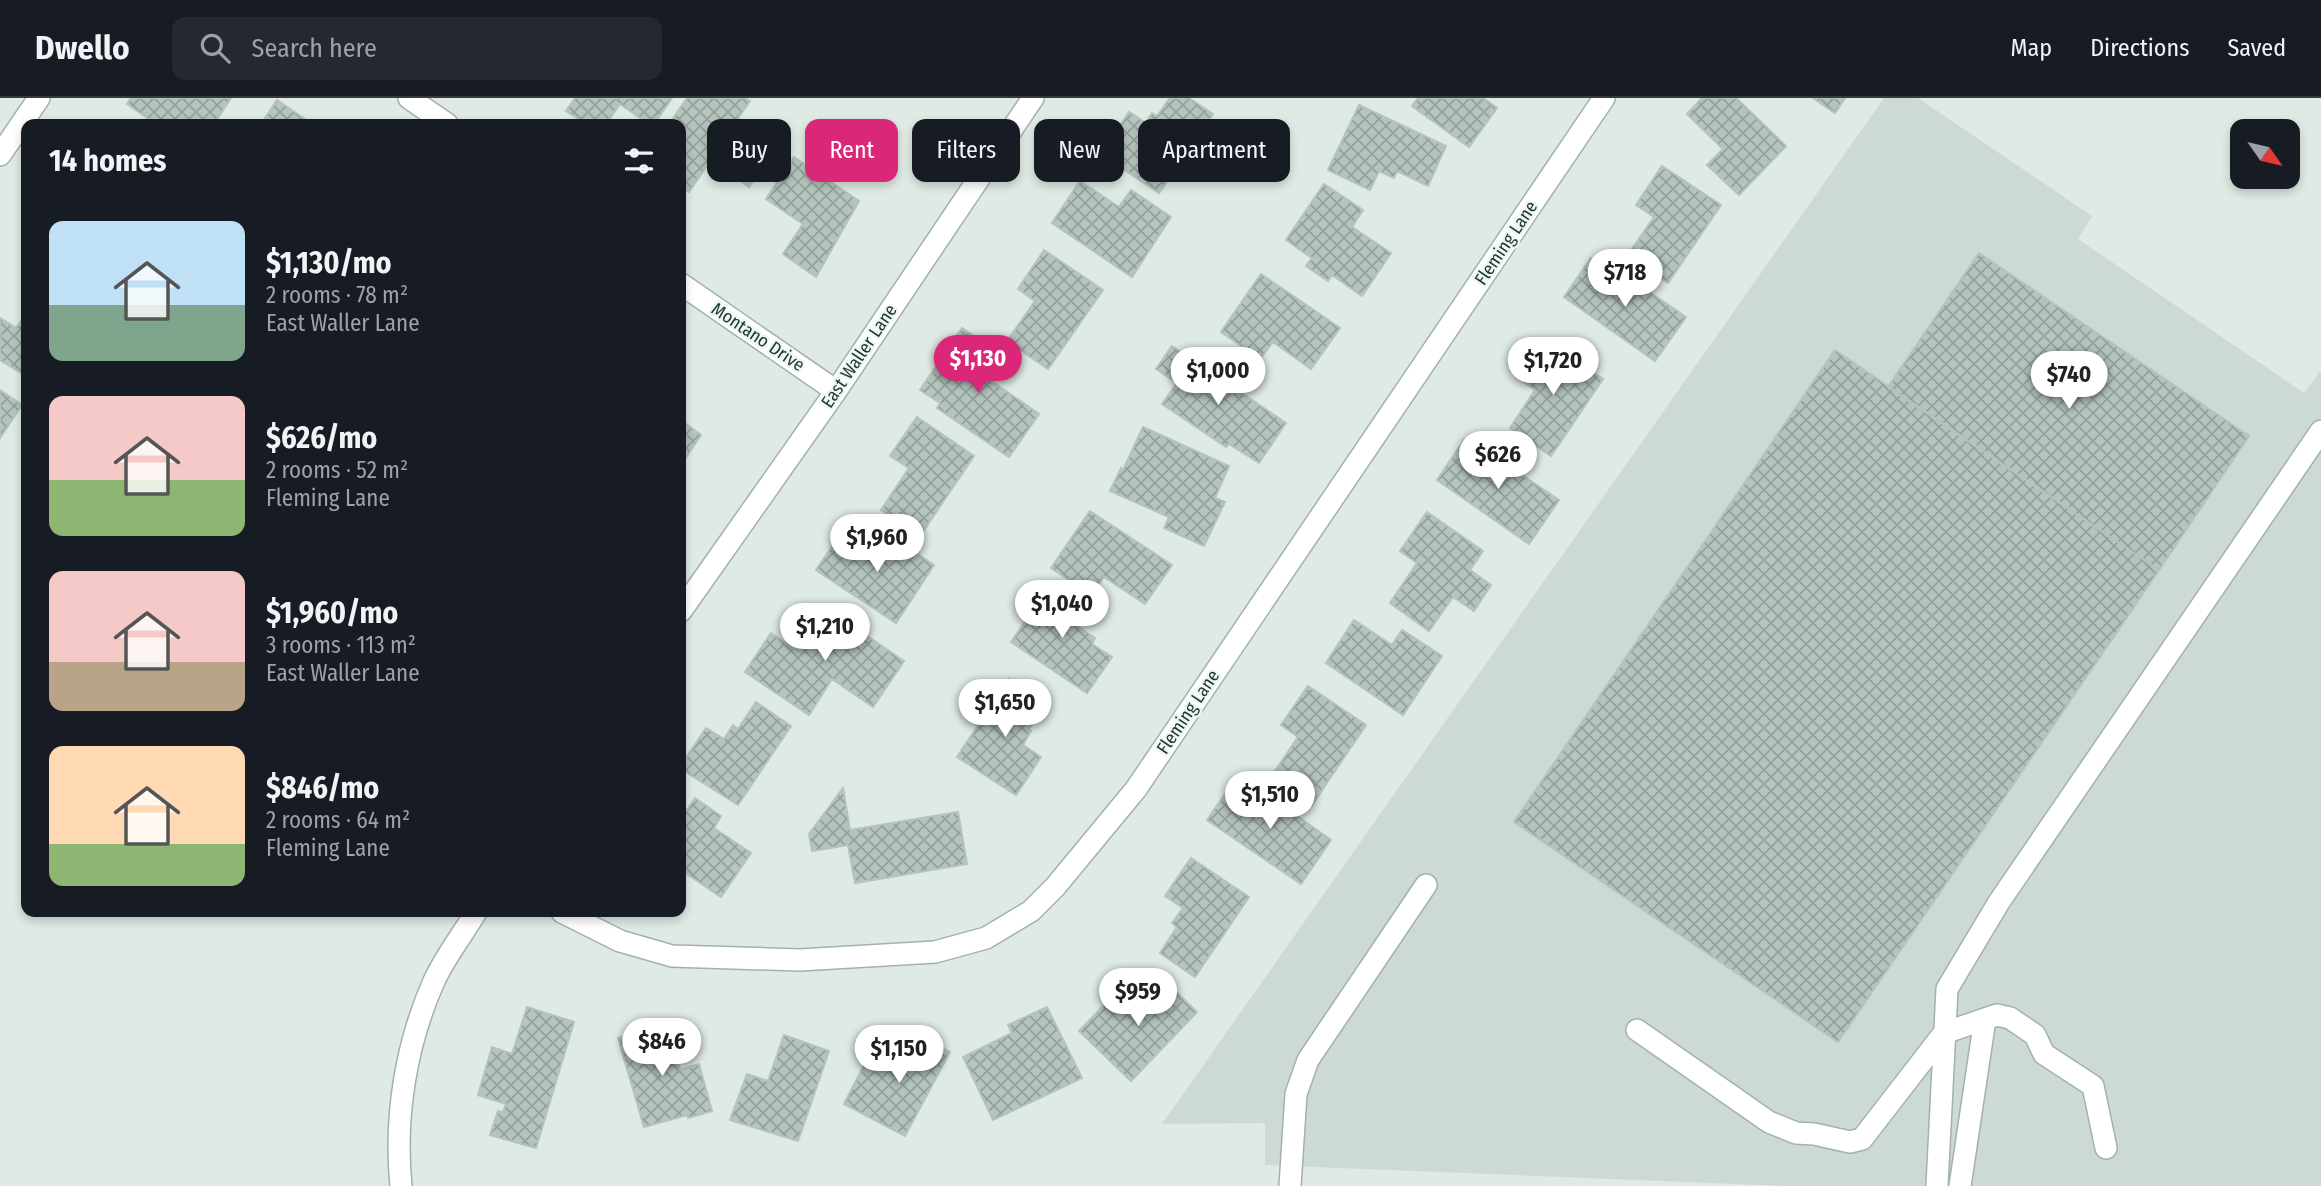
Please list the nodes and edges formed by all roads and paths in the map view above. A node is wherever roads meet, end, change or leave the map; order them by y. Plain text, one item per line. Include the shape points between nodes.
1 (39, 98) edge
2 (409, 98) edge
3 (1034, 98) edge
4 (1604, 98) edge
5 (25, 119) edge
6 (440, 119) edge
7 (21, 124) edge
8 (0, 155) edge
9 (686, 287) edge
10 (836, 390) junction
11 (2321, 431) edge
12 (686, 604) edge
13 (1426, 885) dead end
14 (473, 917) edge
15 (572, 917) edge
16 (1986, 1019) junction
17 (1637, 1030) dead end
18 (1944, 1033) junction
19 (2106, 1148) dead end
20 (401, 1186) edge
21 (1290, 1186) edge
22 (1937, 1186) edge
23 (1960, 1186) edge

1 - 5 street
2 - 6 street
3 - 10 street, East Waller Lane
4 - 15 street, Fleming Lane via 1136,789 1031,911 986,939 935,952 800,960 672,956 620,941
7 - 8 street
9 - 10 street, Montano Drive
10 - 12 street, East Waller Lane
11 - 18 street via 1999,902 1947,989
13 - 21 street via 1308,1060 1296,1094
14 - 20 street via 435,978 413,1035 399,1118
16 - 18 street
16 - 19 street via 1997,1015 2010,1018 2035,1035 2044,1054 2093,1086
16 - 23 street
17 - 18 street via 1769,1122 1796,1133 1850,1142 1862,1139
18 - 22 street

